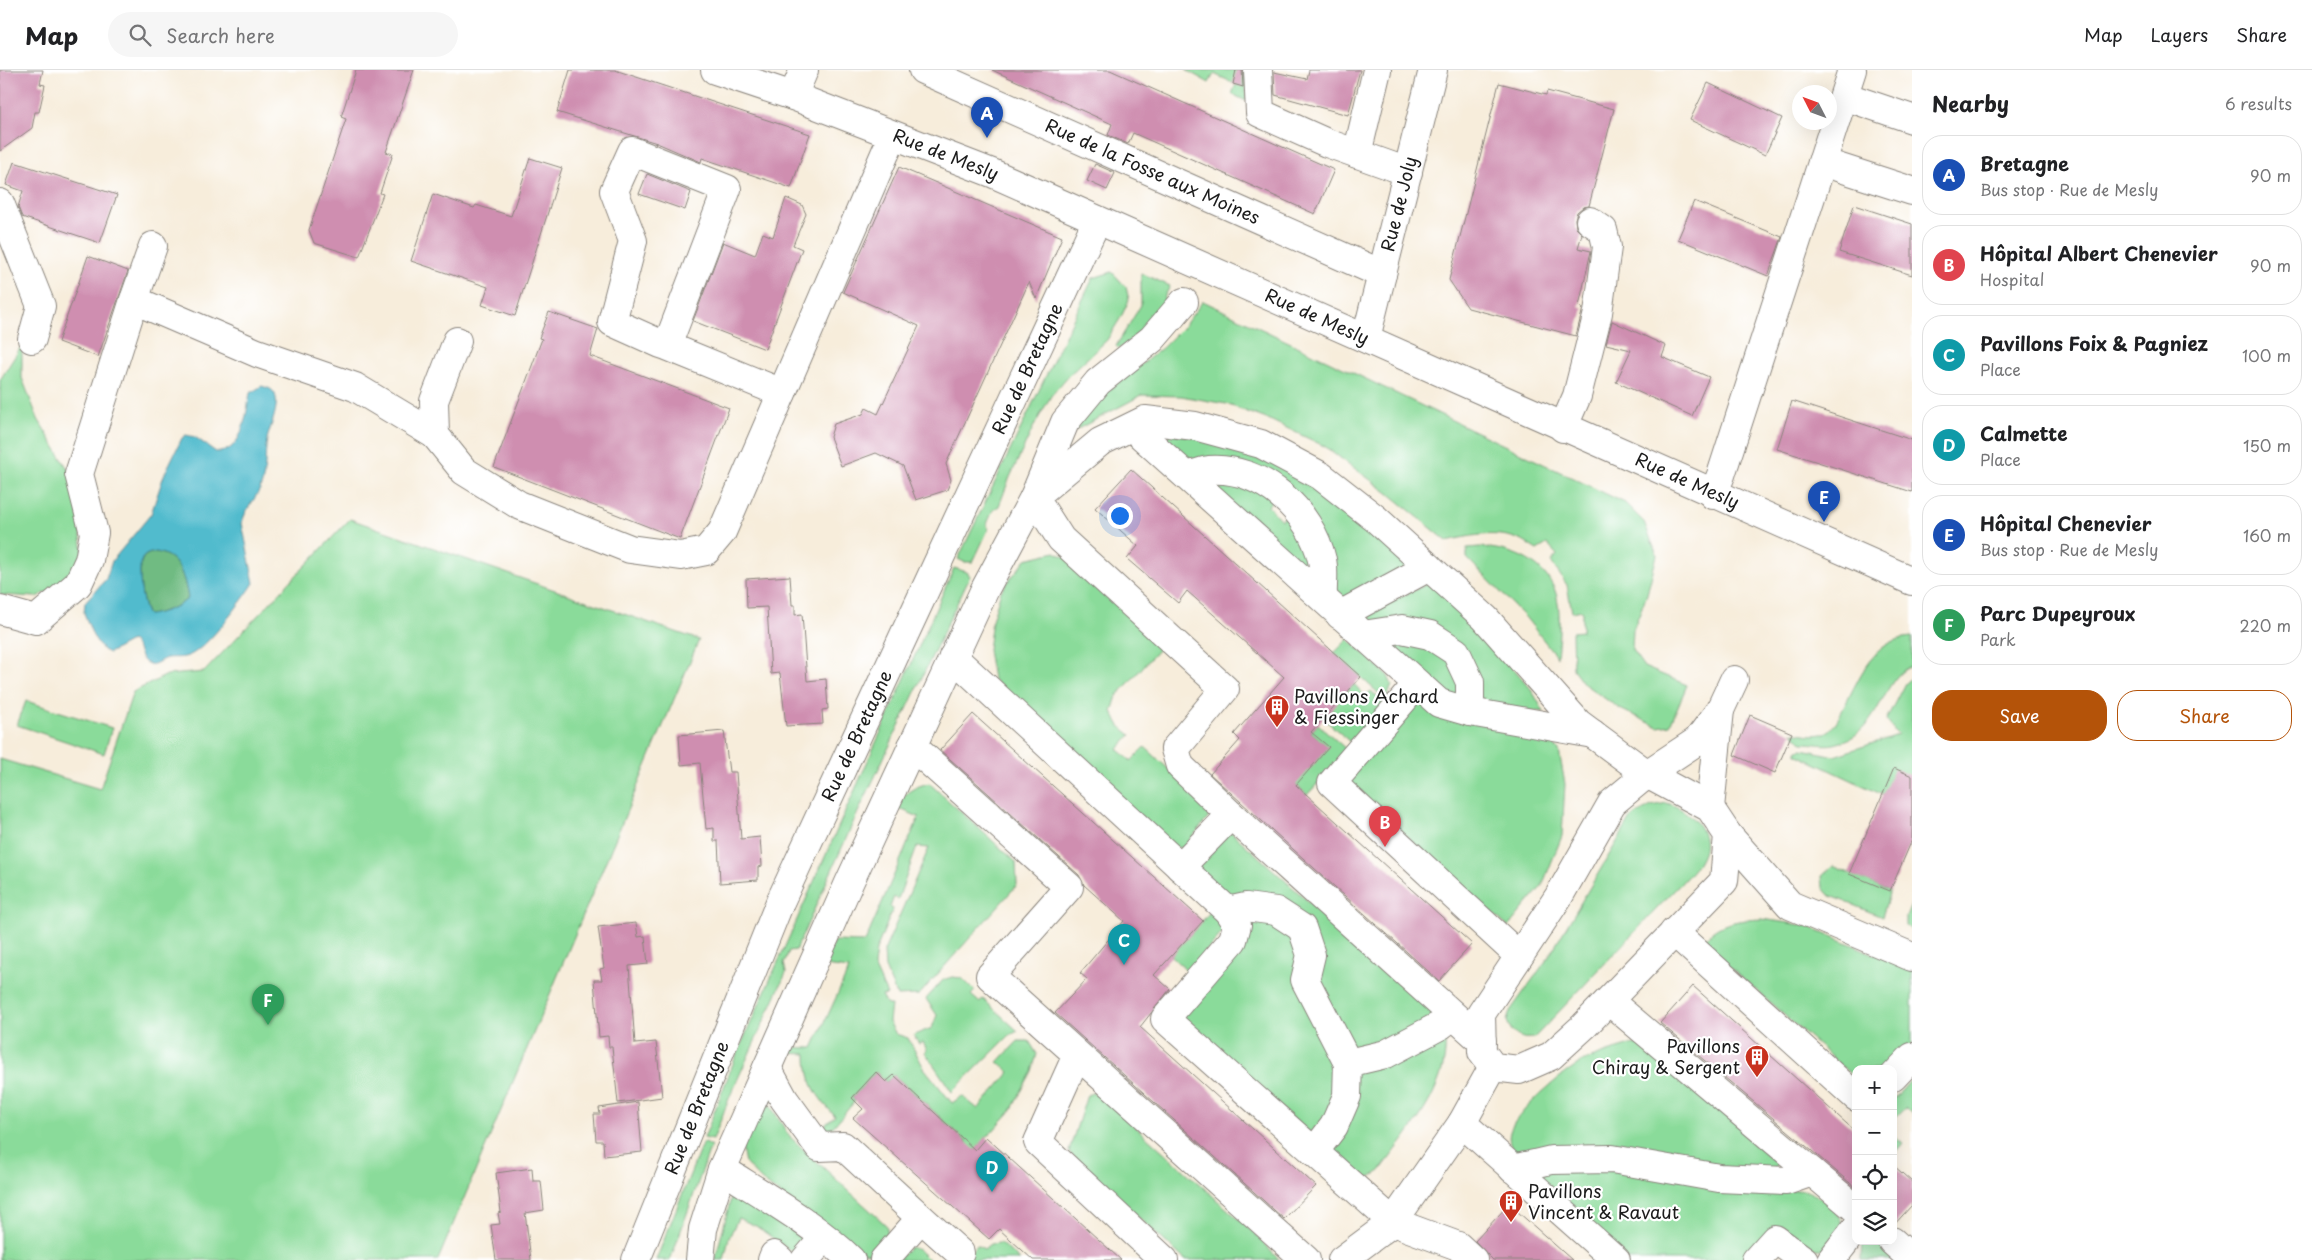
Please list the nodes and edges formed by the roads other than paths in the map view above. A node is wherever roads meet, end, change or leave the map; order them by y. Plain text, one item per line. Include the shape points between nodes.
1 (715, 70) edge
2 (804, 70) edge
3 (924, 70) edge
4 (1258, 70) edge
5 (1377, 70) edge
6 (1433, 70) edge
7 (1852, 70) edge
8 (793, 96) junction
9 (1844, 96) junction
10 (1912, 119) edge
11 (893, 135) junction
12 (1356, 154) junction
13 (1822, 162) junction
14 (1408, 172) junction
15 (1912, 191) edge
16 (0, 203) edge
17 (1097, 220) junction
18 (1590, 221) dead end
19 (153, 246) dead end
20 (1382, 274) junction
21 (134, 300) junction
22 (1184, 302) dead end
23 (1366, 338) junction
24 (32, 339) dead end
25 (457, 341) dead end
26 (667, 346) junction
27 (782, 392) junction
28 (1132, 427) junction
29 (1563, 428) junction
30 (435, 435) junction
31 (1187, 476) junction
32 (1713, 494) junction
33 (1034, 497) junction
34 (1429, 567) junction
35 (1912, 581) edge
36 (1331, 606) junction
37 (0, 610) edge
38 (1363, 635) junction
39 (953, 658) junction
40 (1734, 680) dead end
41 (1417, 684) junction
42 (1720, 710) junction
43 (1470, 712) junction
44 (1593, 734) junction
45 (912, 746) junction
46 (1647, 774) junction
47 (1710, 808) junction
48 (1231, 815) junction
49 (1728, 835) junction
50 (1180, 867) junction
51 (1228, 911) junction
52 (1674, 932) junction
53 (1520, 956) junction
54 (1912, 957) edge
55 (1609, 1001) junction
56 (1454, 1016) junction
57 (1482, 1041) junction
58 (1077, 1056) junction
59 (1912, 1057) edge
60 (1348, 1063) junction
61 (1493, 1067) junction
62 (767, 1068) junction
63 (1897, 1073) edge
64 (1852, 1093) edge
65 (1462, 1123) junction
66 (1314, 1152) junction
67 (1513, 1168) junction
68 (722, 1170) junction
69 (1812, 1172) junction
70 (1852, 1206) edge
71 (921, 1218) junction
72 (1393, 1222) junction
73 (1852, 1233) edge
74 (824, 1238) junction
75 (1896, 1245) edge
76 (960, 1253) dead end
77 (1912, 1259) edge
78 (636, 1260) edge
79 (700, 1260) edge
80 (772, 1260) edge
81 (780, 1260) edge
82 (804, 1260) edge
83 (851, 1260) edge
84 (884, 1260) edge
85 (1164, 1260) edge
86 (1306, 1260) edge
87 (1342, 1260) edge
88 (1473, 1260) edge
89 (1616, 1260) edge
90 (1756, 1260) edge
91 (1804, 1260) edge
92 (1831, 1260) edge

1 - 8 street, Rue de Mesly
2 - 8 street
3 - 20 street, Rue de la Fosse aux Moines
4 - 12 street via 1260,113
5 - 12 street
6 - 14 street, Rue de Joly
7 - 9 street
8 - 11 street, Rue de Mesly
9 - 10 street
9 - 13 street
11 - 17 street, Rue de Mesly via 992,173
11 - 27 street
12 - 14 street
13 - 15 street
13 - 32 street
14 - 20 street, Rue de Joly
16 - 24 street via 41,306
17 - 23 street, Rue de Mesly
17 - 78 street, Rue de Bretagne via 776,911
18 - 29 street via 1603,230 1607,246 1601,294 1577,396
19 - 21 street
20 - 23 street, Rue de Joly
21 - 30 street via 257,353 355,388
21 - 37 street via 78,474 94,534 89,560 78,584 36,620
22 - 33 street via 1152,339 1098,382 1065,422
23 - 29 street, Rue de Mesly
25 - 30 street via 434,400
26 - 26 street via 612,322 633,241 614,191 632,151 727,188
26 - 27 street
27 - 30 street via 722,532 706,550 681,556 630,549 519,505 464,471
28 - 31 street
28 - 33 street via 1100,442
28 - 34 street via 1145,420 1195,426 1261,444 1321,476 1376,519
29 - 32 street, Rue de Mesly
31 - 36 street
31 - 36 street via 1209,470 1244,474 1282,493 1308,523 1322,561
32 - 35 street, Rue de Mesly
33 - 39 street
33 - 48 street via 1061,539 1225,689 1175,749 1180,766
34 - 36 street
34 - 44 street via 1484,618 1578,723
36 - 38 street
38 - 41 street
38 - 43 street via 1402,629 1430,635 1456,652 1470,682
39 - 45 street
39 - 50 street
40 - 42 street
41 - 43 street via 1438,703
41 - 53 street via 1332,782
42 - 46 street via 1697,741
42 - 47 street
43 - 44 street
44 - 46 street
45 - 58 street via 1069,887 990,976
45 - 62 street
46 - 47 street
46 - 53 street via 1612,803 1559,896
47 - 49 street
48 - 50 street
48 - 56 street
49 - 52 street via 1724,881
49 - 54 street via 1790,905
50 - 51 street
51 - 60 street via 1246,908 1276,911 1302,928 1311,955 1305,980
51 - 66 street via 1237,925 1234,940 1165,1019
52 - 55 street
52 - 64 street
53 - 57 street via 1481,1014
55 - 61 street via 1551,1056 1520,1070
55 - 69 street
56 - 57 street
56 - 60 street via 1386,1054
57 - 61 street via 1482,1052
58 - 85 street via 1038,1142
58 - 86 street
59 - 63 street
60 - 66 street via 1348,1096 1334,1126
61 - 65 street
62 - 68 street
62 - 71 street via 784,1099 819,1147 843,1146
65 - 67 street
65 - 72 street
66 - 72 street
67 - 69 street via 1551,1160 1612,1159 1719,1178 1786,1182
67 - 89 street
68 - 74 street via 770,1198
68 - 79 street via 703,1229
69 - 70 street
71 - 76 street
71 - 84 street
72 - 87 street
72 - 88 street via 1458,1246
73 - 92 street
74 - 82 street
74 - 83 street
75 - 77 street
80 - 81 street via 774,1255
90 - 91 street via 1775,1238

